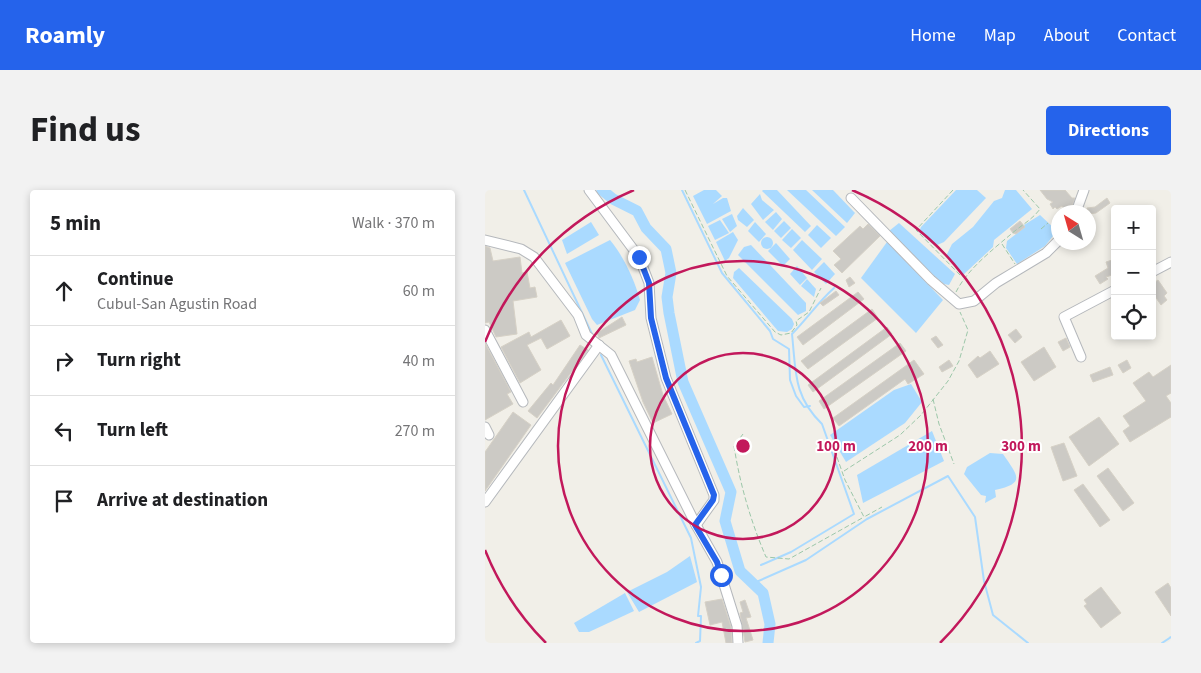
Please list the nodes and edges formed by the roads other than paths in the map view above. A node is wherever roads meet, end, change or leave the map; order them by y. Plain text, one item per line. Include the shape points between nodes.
1 (589, 190) edge
2 (1084, 190) edge
3 (851, 198) dead end
4 (1078, 205) edge
5 (485, 240) edge
6 (1051, 248) edge
7 (1171, 262) edge
8 (1156, 270) edge
9 (1111, 292) edge
10 (485, 330) edge
11 (599, 345) junction
12 (1081, 357) dead end
13 (523, 402) dead end
14 (485, 502) edge
15 (695, 525) junction
16 (739, 643) edge

1 - 15 street via 639,257 649,283 651,318 666,378 714,495
2 - 4 street
3 - 6 street via 955,301 966,304
5 - 11 street via 521,249 534,257 578,315 586,335
7 - 8 street
9 - 12 street via 1064,317
10 - 13 street
11 - 14 street
11 - 15 street via 611,355
15 - 16 street via 717,562 737,626

